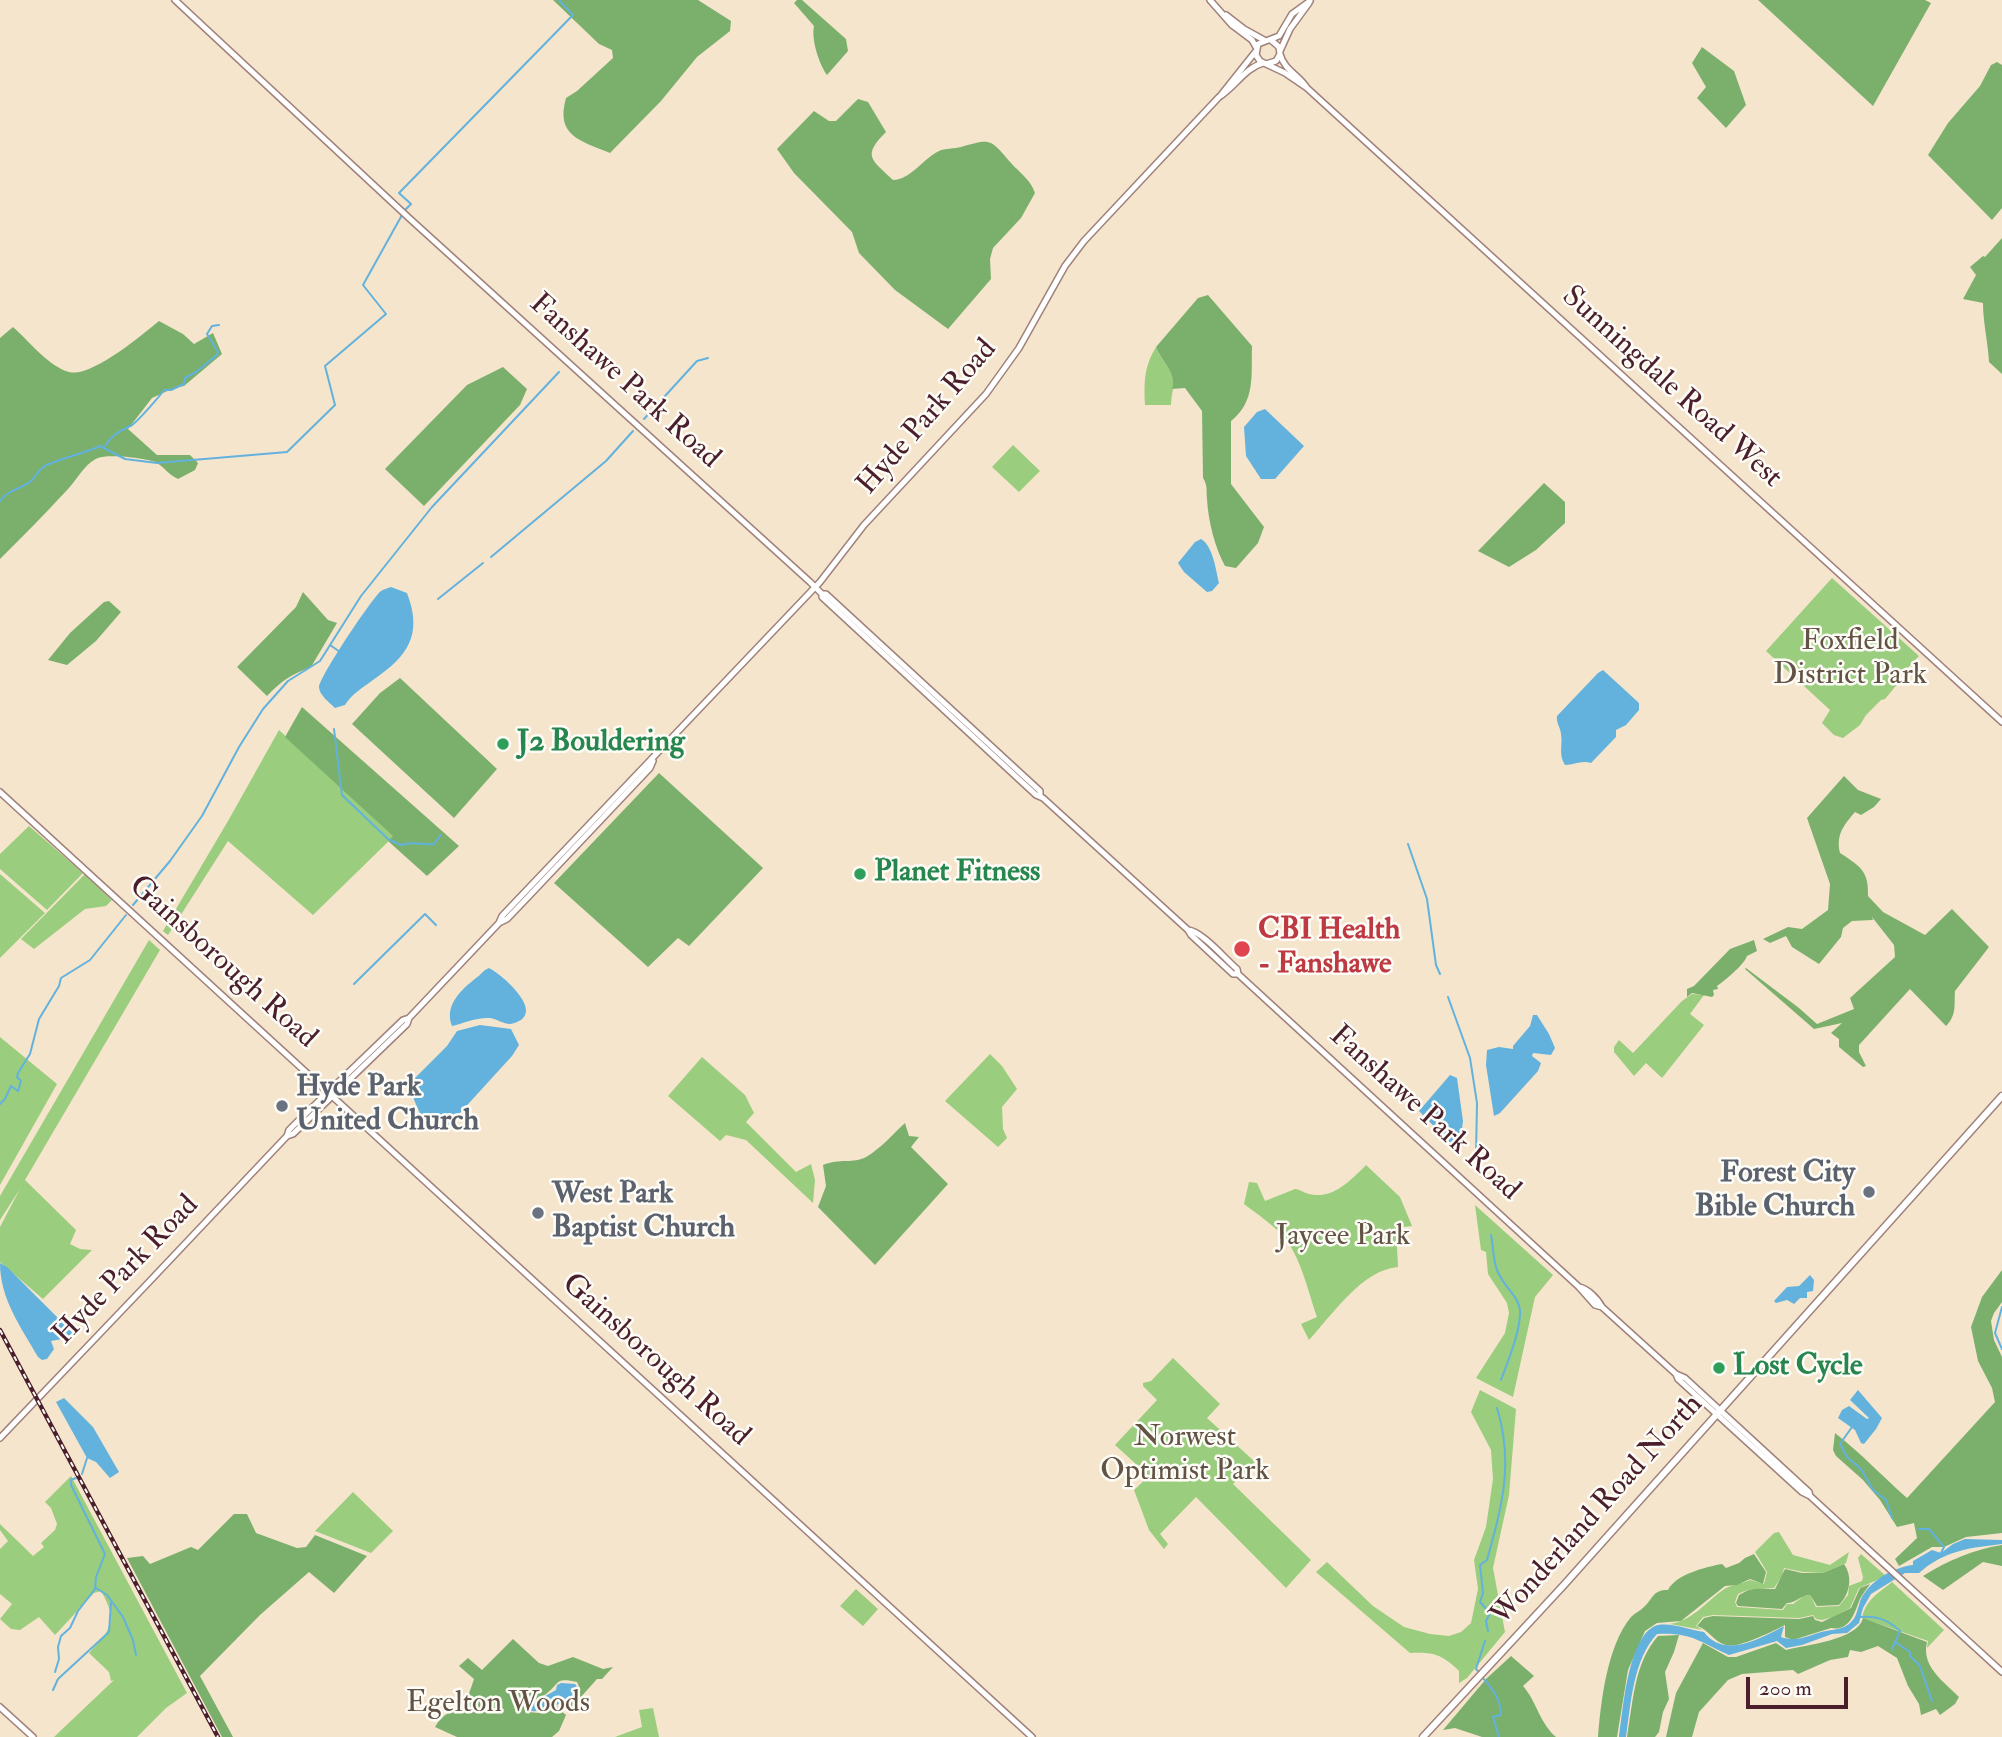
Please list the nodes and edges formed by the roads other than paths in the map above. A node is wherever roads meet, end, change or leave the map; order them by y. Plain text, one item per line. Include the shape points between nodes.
1 (175, 0) edge
2 (1210, 0) edge
3 (1310, 1) edge
4 (1222, 12) junction
5 (1268, 40) junction
6 (1256, 49) junction
7 (1280, 53) junction
8 (1265, 63) junction
9 (1307, 88) junction
10 (1219, 97) junction
11 (815, 587) junction
12 (2002, 722) edge
13 (0, 792) edge
14 (331, 1093) junction
15 (2002, 1096) edge
16 (1718, 1413) junction
17 (0, 1438) edge
18 (2002, 1672) edge
19 (0, 1707) edge
20 (33, 1737) edge
21 (1032, 1737) edge
22 (1423, 1737) edge

1 - 11 main road, Fanshawe Park Road
2 - 4 main road
3 - 5 main road via 1292,14 1282,33
3 - 7 main road via 1293,23
4 - 5 main road
4 - 6 main road
5 - 6 main road
5 - 7 main road via 1277,44
6 - 8 main road
6 - 10 main road, Hyde Park Road
7 - 8 main road via 1273,63
7 - 9 main road, Sunningdale Road West via 1284,65
8 - 9 main road, Sunningdale Road West
8 - 10 main road, Hyde Park Road via 1250,68
9 - 12 main road, Sunningdale Road West
10 - 11 main road, Hyde Park Road via 1081,245 986,394 864,525
11 - 14 main road, Hyde Park Road via 502,916 407,1024
11 - 16 main road, Fanshawe Park Road via 1233,974 1682,1375
13 - 14 main road, Gainsborough Road
14 - 17 main road, Hyde Park Road via 289,1130
14 - 21 main road, Gainsborough Road
15 - 16 main road, Wonderland Road North
16 - 18 main road, Fanshawe Park Road
16 - 22 main road, Wonderland Road North
19 - 20 main road

